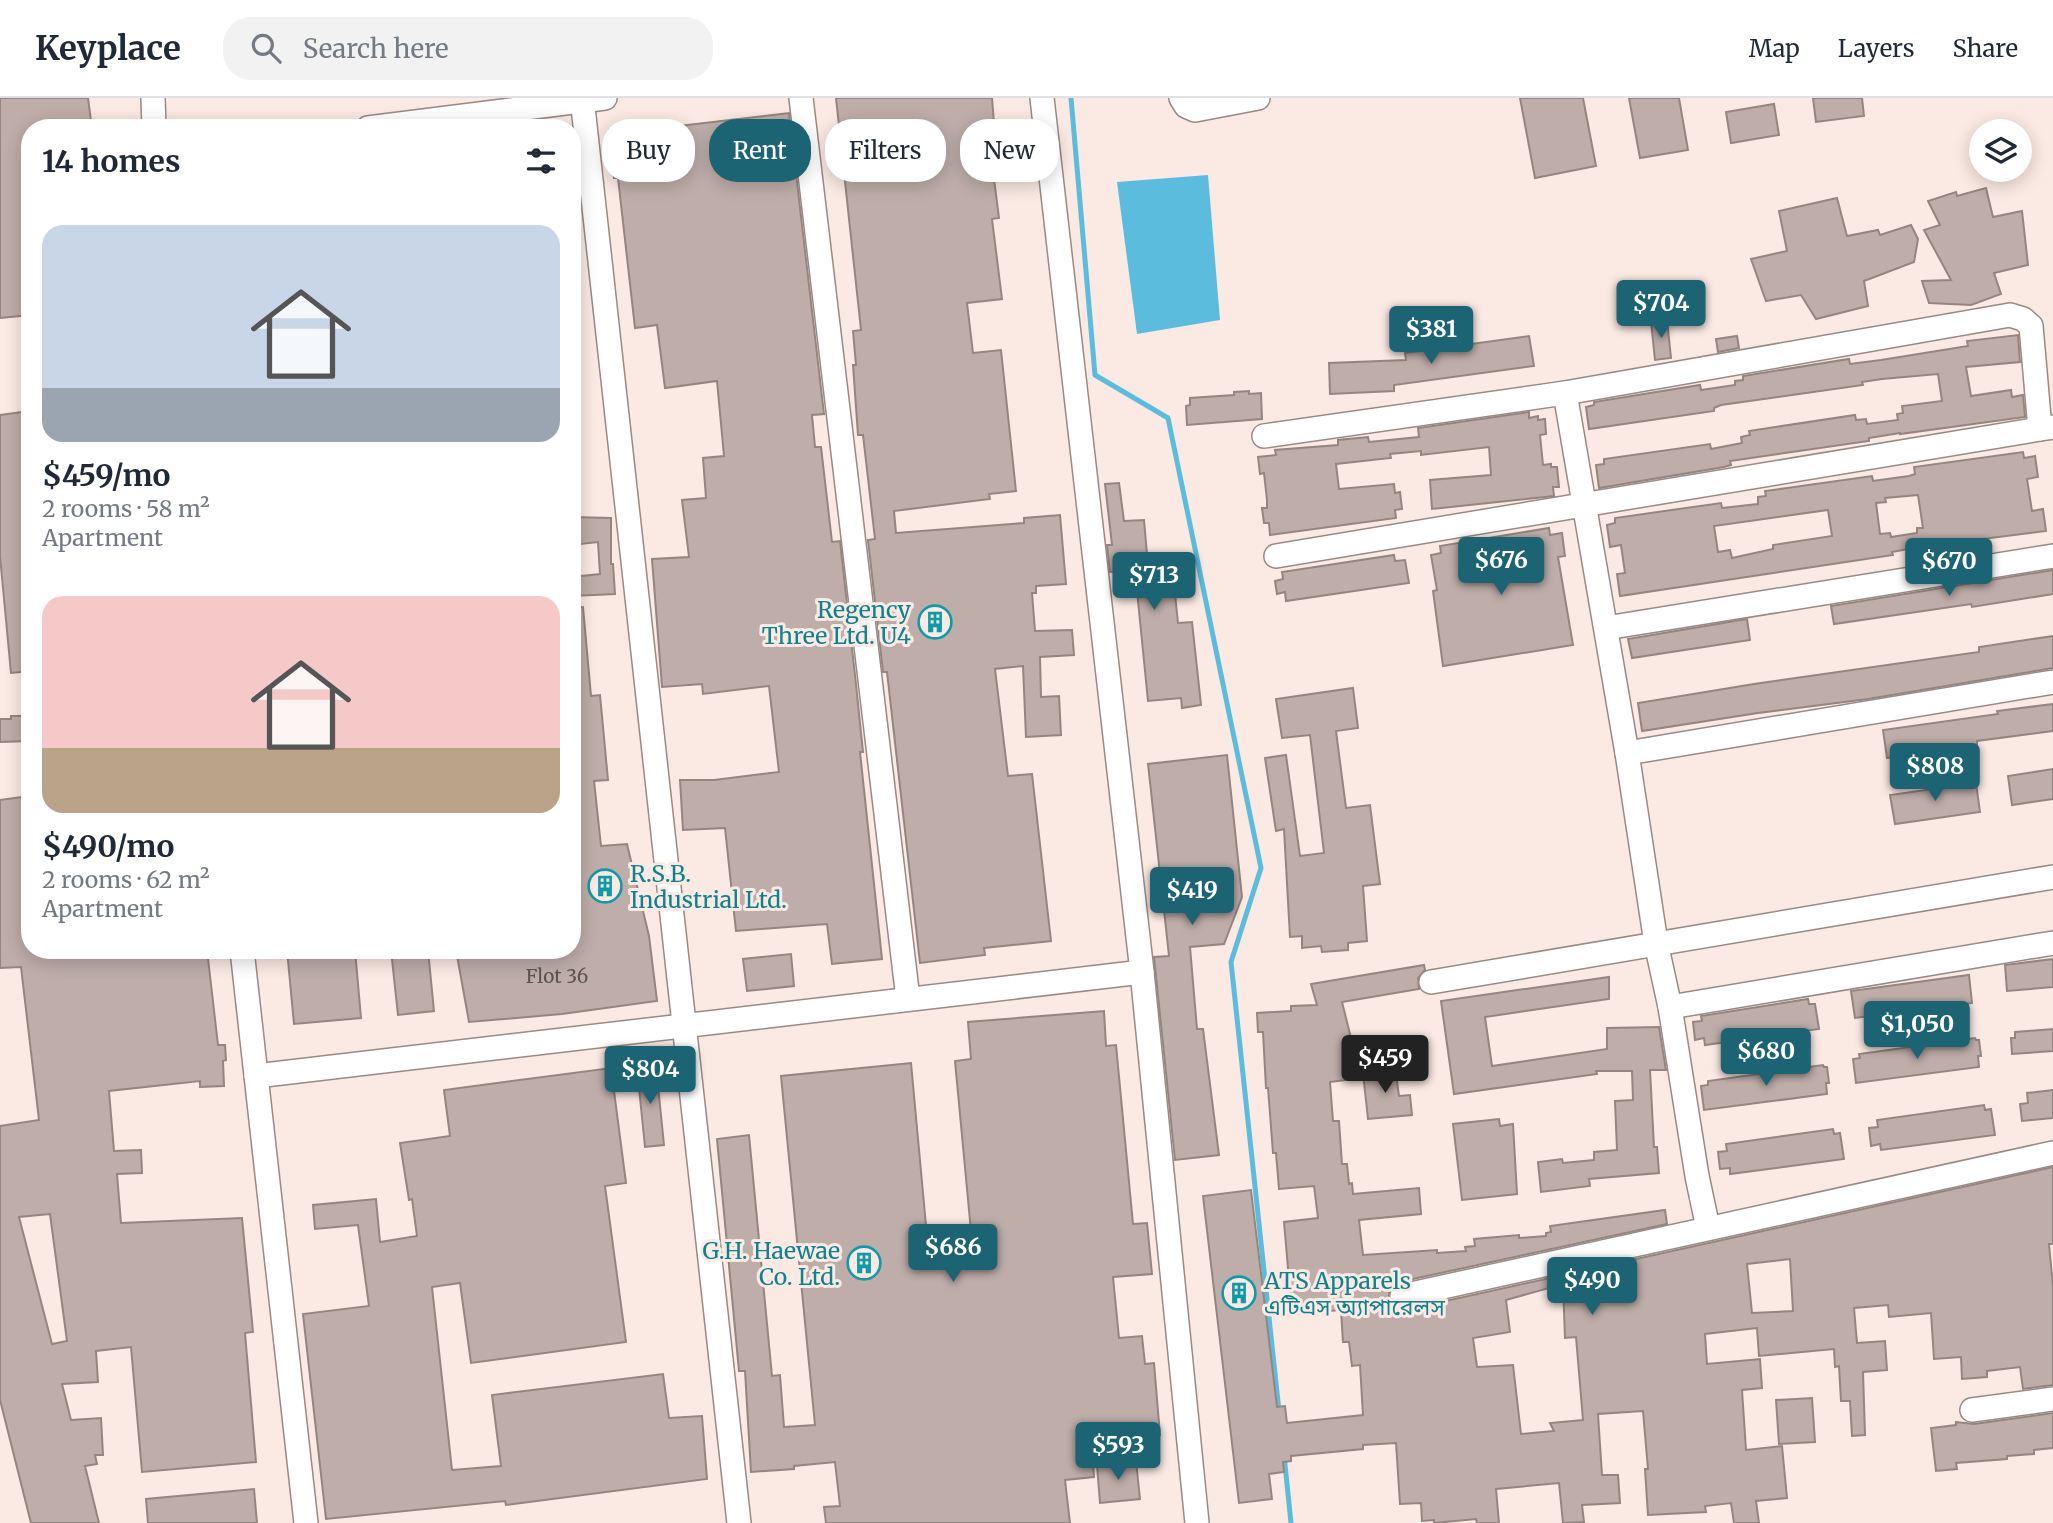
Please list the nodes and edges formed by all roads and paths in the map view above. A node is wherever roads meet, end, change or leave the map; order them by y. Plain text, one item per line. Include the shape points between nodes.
1 (153, 98) edge
2 (801, 98) edge
3 (1042, 98) edge
4 (1181, 98) edge
5 (1258, 98) edge
6 (590, 99) edge
7 (154, 119) edge
8 (437, 119) edge
9 (1565, 393) junction
10 (2047, 428) edge
11 (1264, 436) dead end
12 (1584, 506) junction
13 (1276, 556) dead end
14 (2053, 556) edge
15 (1606, 628) junction
16 (2053, 682) edge
17 (1627, 753) junction
18 (2053, 877) edge
19 (1656, 943) junction
20 (2053, 943) edge
21 (243, 959) edge
22 (1143, 972) junction
23 (1431, 982) dead end
24 (908, 999) junction
25 (1670, 1007) junction
26 (686, 1025) junction
27 (256, 1076) junction
28 (2053, 1153) edge
29 (1708, 1228) junction
30 (1402, 1296) dead end
31 (2053, 1399) edge
32 (1972, 1410) dead end
33 (306, 1523) edge
34 (739, 1523) edge
35 (1197, 1523) edge

1 - 7 street
2 - 24 street
3 - 22 street
4 - 5 street via 1195,110
6 - 8 street
6 - 26 street
9 - 10 street via 2010,315 2031,326
9 - 11 street
9 - 12 street
10 - 12 street
12 - 13 street
12 - 15 street
14 - 15 street
15 - 17 street
16 - 17 street
17 - 19 street
18 - 19 street
19 - 23 street
19 - 25 street
20 - 25 street
21 - 27 street
22 - 24 street
22 - 35 street
24 - 26 street
25 - 29 street
26 - 27 street
26 - 34 street
27 - 33 street
28 - 29 street
29 - 30 street
31 - 32 street

